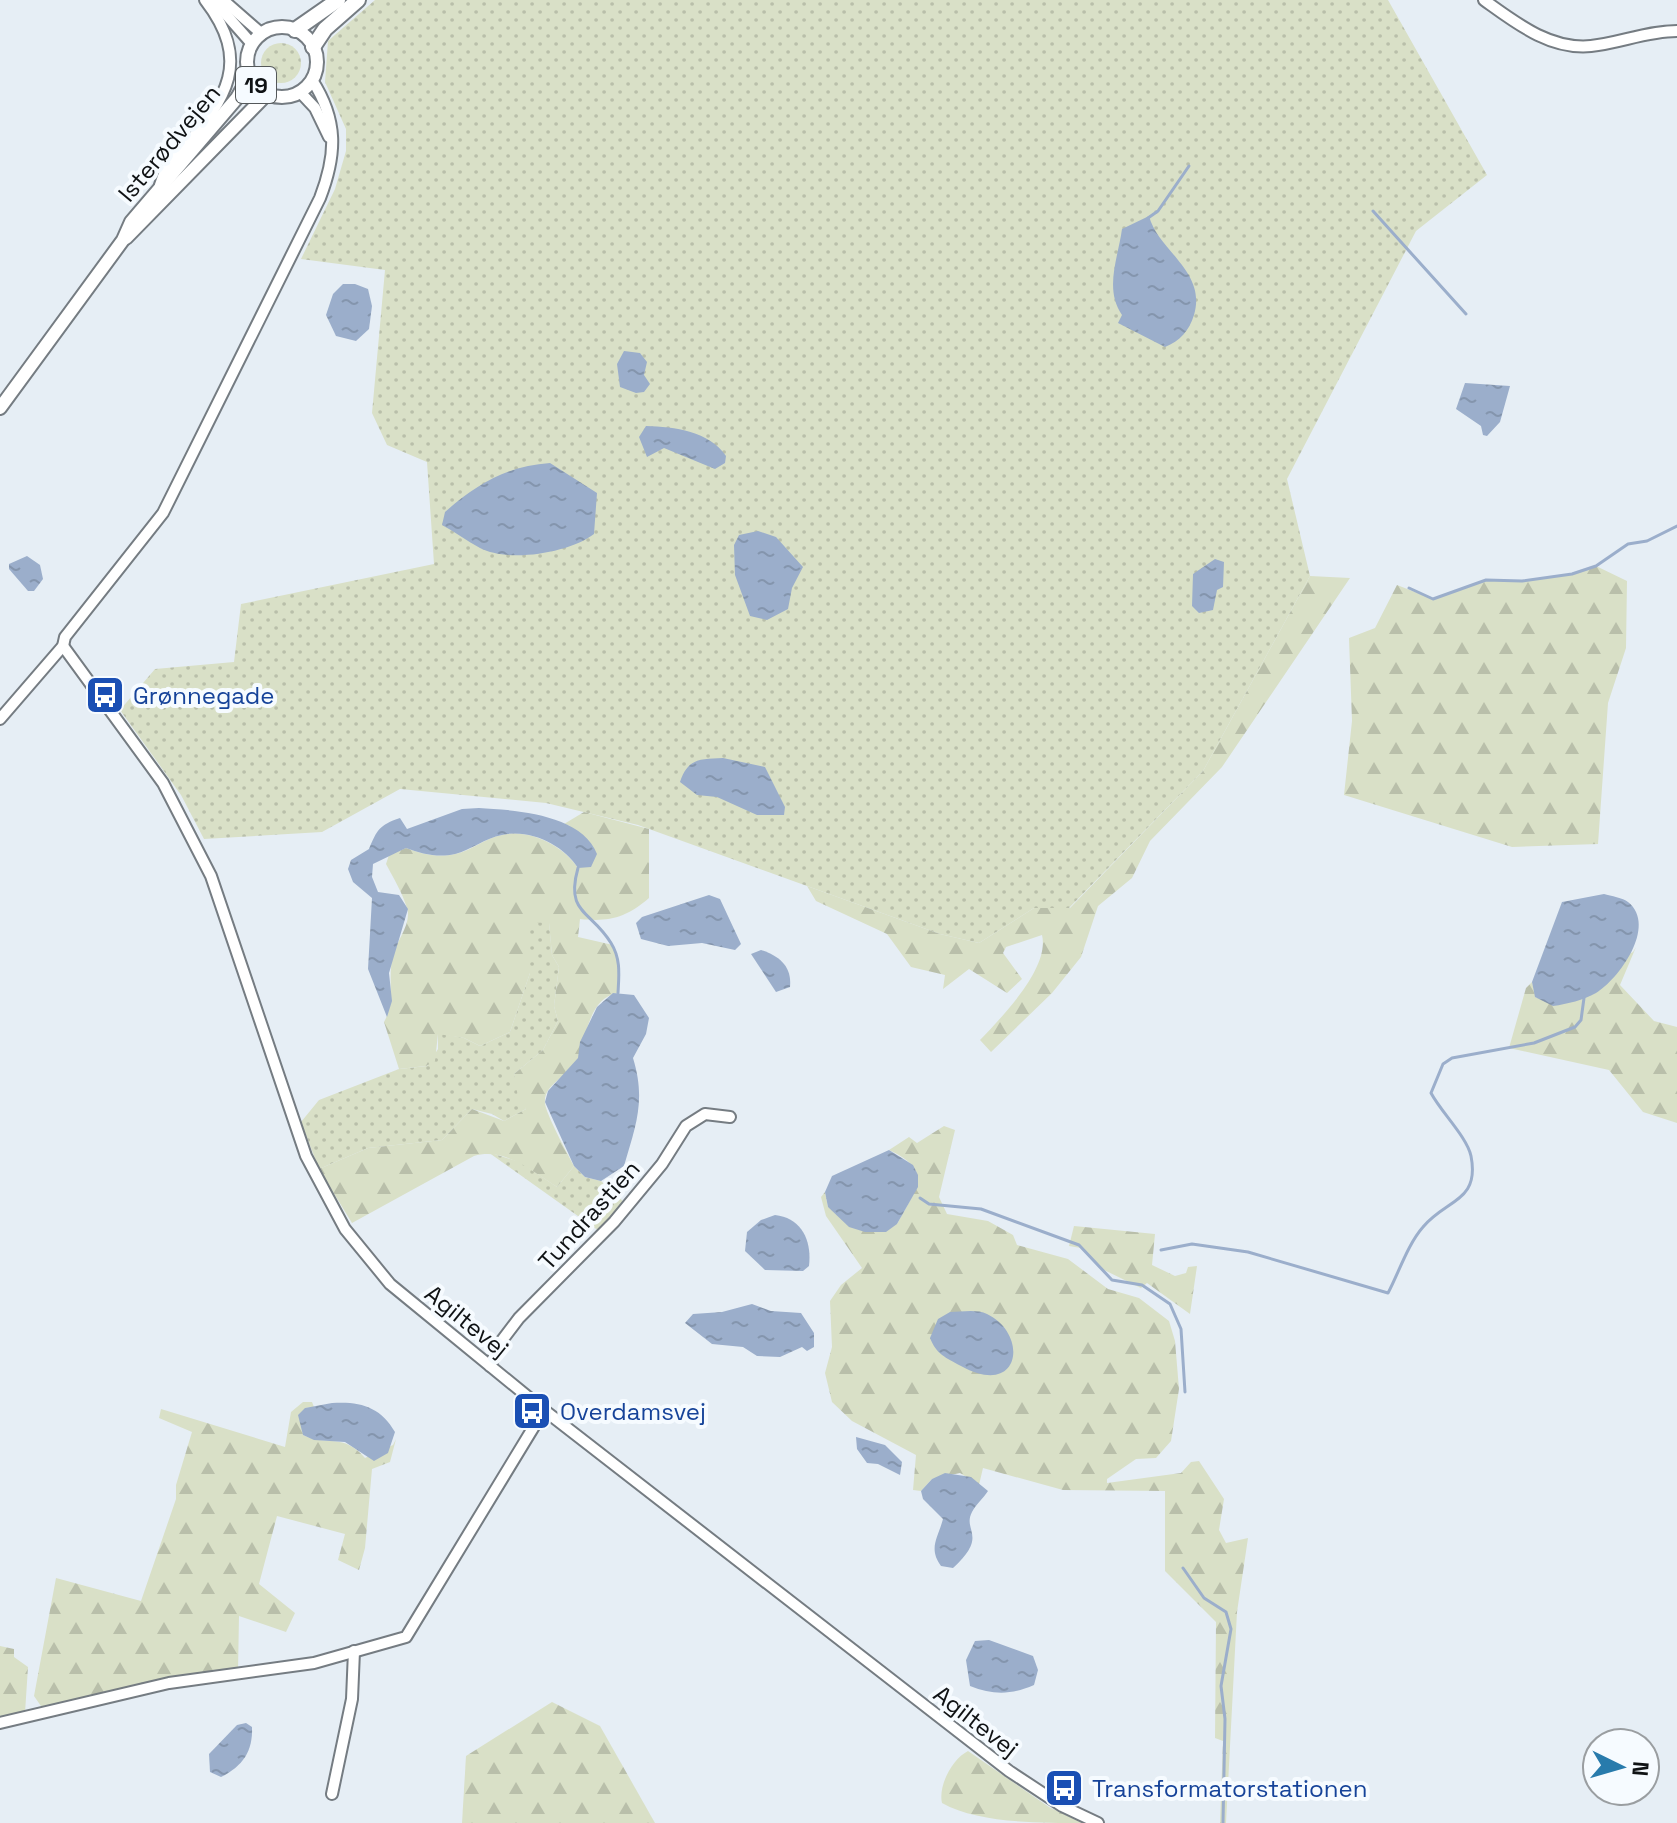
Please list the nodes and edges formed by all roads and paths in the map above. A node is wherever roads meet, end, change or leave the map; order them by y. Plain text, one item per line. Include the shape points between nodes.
1 (205, 0) edge
2 (212, 0) edge
3 (223, 0) edge
4 (338, 0) edge
5 (358, 0) edge
6 (1484, 0) edge
7 (295, 30) junction
8 (1677, 31) edge
9 (262, 34) junction
10 (252, 44) junction
11 (313, 47) junction
12 (250, 75) junction
13 (312, 80) junction
14 (300, 92) junction
15 (267, 94) junction
16 (332, 162) junction
17 (160, 185) junction
18 (123, 240) junction
19 (0, 408) edge
20 (63, 646) junction
21 (0, 719) edge
22 (730, 1117) dead end
23 (490, 1366) junction
24 (544, 1410) junction
25 (354, 1651) junction
26 (0, 1723) edge
27 (332, 1794) dead end
28 (1098, 1823) edge

1 - 17 street via 231,51 227,91 163,172
2 - 10 street
3 - 9 street
4 - 7 highway, 19
5 - 11 highway
6 - 8 street via 1523,28 1561,45 1591,46
7 - 9 main road, 19 via 276,28
7 - 11 main road
9 - 10 main road, 19
10 - 12 main road, 19
11 - 13 main road, 19
12 - 15 main road, 19
12 - 17 main road, Isterødvejen / 19 via 237,98
13 - 14 main road, 19
13 - 16 street via 331,118
14 - 15 main road, 19
14 - 16 street via 323,120
15 - 18 main road, Isterødvejen / 19
16 - 20 street via 320,198 163,513
17 - 18 main road, Isterødvejen / 19
18 - 19 main road, Isterødvejen / 19
20 - 21 street
20 - 23 street, Agiltevej via 163,783 194,840 220,902 288,1112 323,1193 390,1284
22 - 23 street, Tundrastien via 705,1114 686,1126 614,1222 509,1330
23 - 24 street, Agiltevej
24 - 25 street via 415,1625 397,1641
24 - 28 street, Agiltevej via 1009,1771
25 - 26 street via 314,1663 169,1683
25 - 27 street via 352,1699

